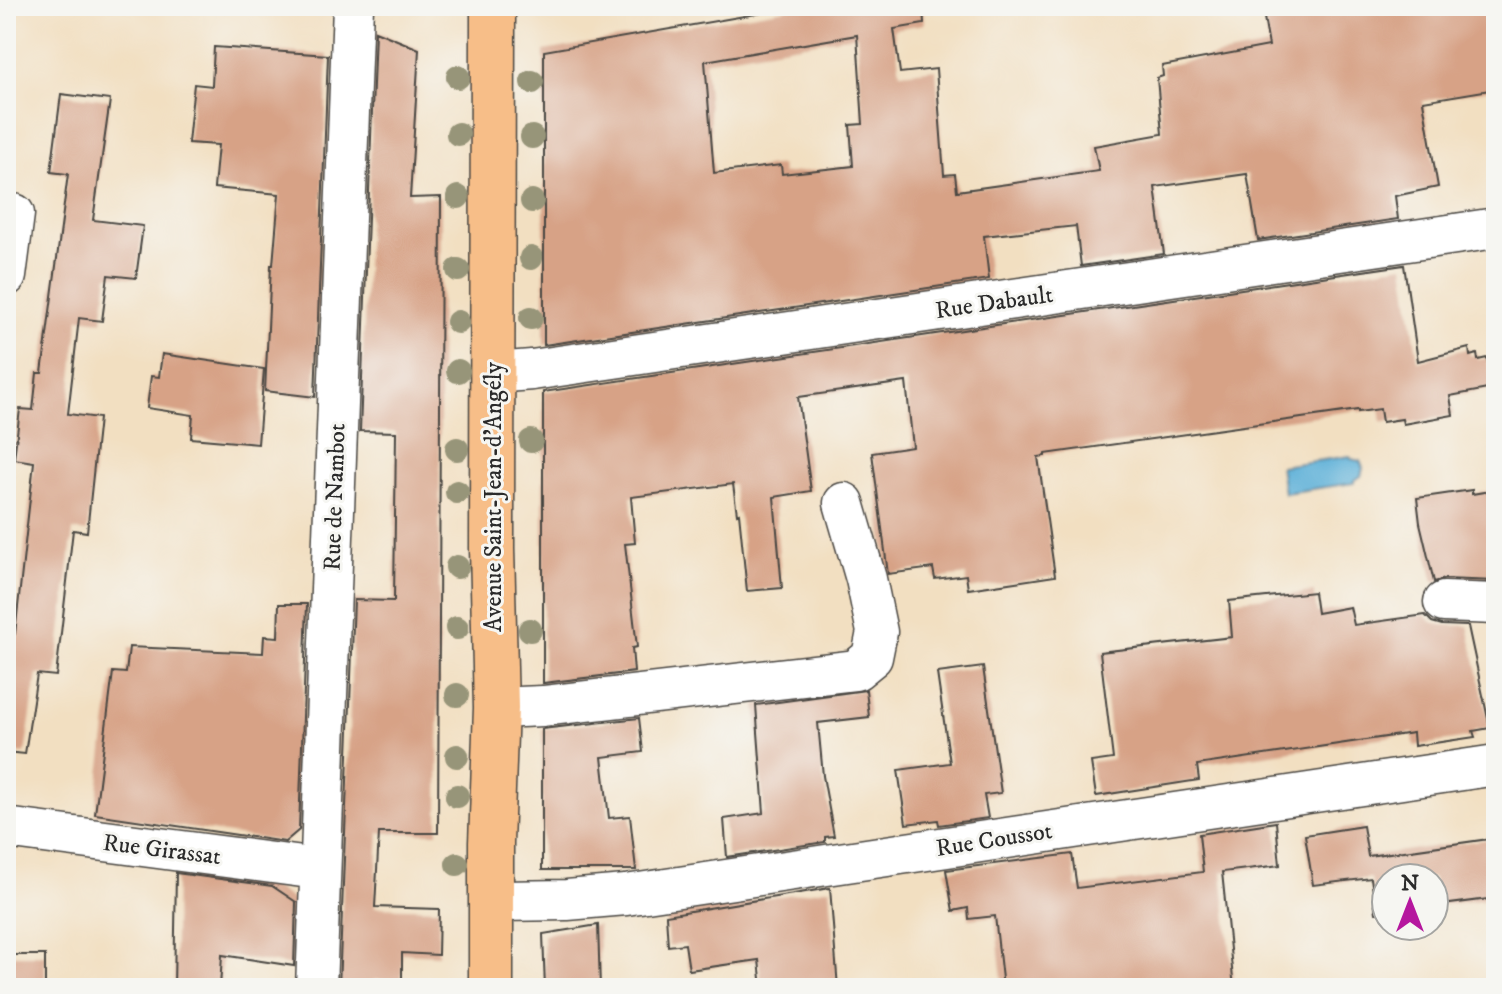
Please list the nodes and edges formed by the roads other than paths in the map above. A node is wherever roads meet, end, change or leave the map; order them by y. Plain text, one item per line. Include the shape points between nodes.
1 (353, 6) edge
2 (493, 6) edge
3 (14, 214) dead end
4 (1496, 228) edge
5 (6, 276) edge
6 (492, 373) junction
7 (844, 503) dead end
8 (1444, 602) dead end
9 (1496, 604) edge
10 (496, 708) junction
11 (1496, 765) edge
12 (6, 828) edge
13 (318, 869) junction
14 (491, 901) junction
15 (316, 988) edge
16 (491, 988) edge

1 - 13 street, Rue de Nambot
2 - 6 main road, Avenue Saint-Jean-d'Angély
3 - 5 street
4 - 6 street, Rue Dabault
6 - 10 main road, Avenue Saint-Jean-d'Angély
7 - 10 street via 877,632 872,657 856,670
8 - 9 street
10 - 14 main road, Avenue Saint-Jean-d'Angély
11 - 14 street, Rue Coussot via 626,895
12 - 13 street, Rue Girassat
13 - 15 street, Rue de Nambot
14 - 16 main road, Avenue Saint-Jean-d'Angély

